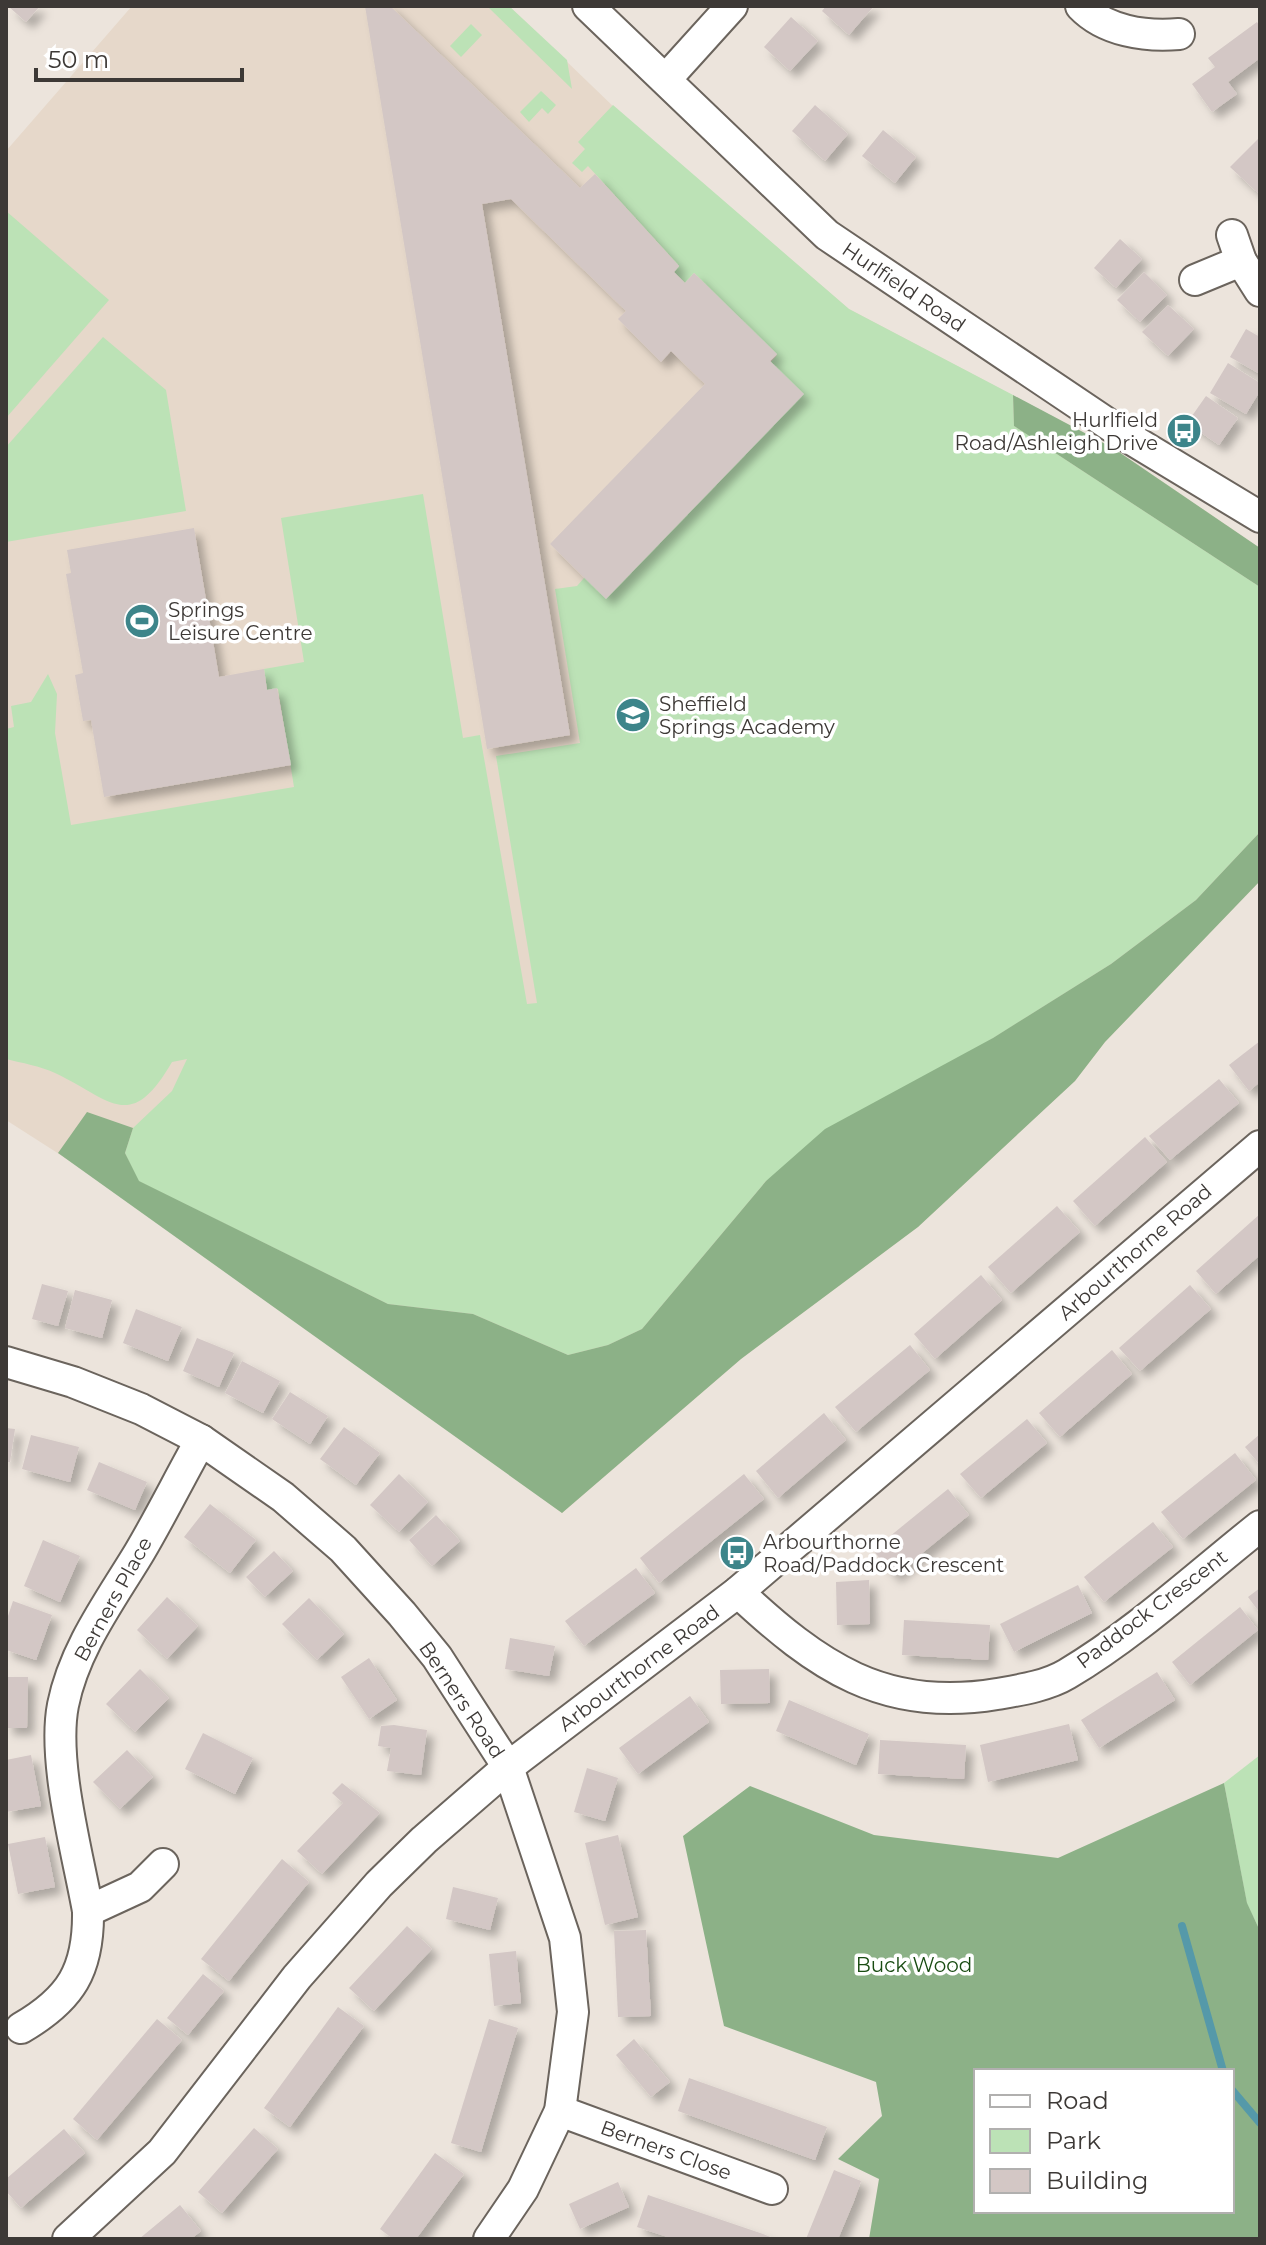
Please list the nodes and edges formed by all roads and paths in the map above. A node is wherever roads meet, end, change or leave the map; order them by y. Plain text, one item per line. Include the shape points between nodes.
1 (588, 6) edge
2 (732, 6) edge
3 (1081, 6) edge
4 (1179, 34) dead end
5 (666, 79) junction
6 (1195, 280) dead end
7 (1260, 291) edge
8 (1258, 512) edge
9 (1260, 1146) edge
10 (6, 1362) edge
11 (201, 1440) junction
12 (1260, 1526) edge
13 (738, 1592) junction
14 (508, 1767) junction
15 (163, 1864) dead end
16 (88, 1911) junction
17 (21, 2028) dead end
18 (560, 2111) junction
19 (772, 2189) dead end
20 (68, 2239) edge
21 (489, 2239) edge

1 - 5 street, Hurlfield Road
2 - 5 street
3 - 4 street via 1097,22 1159,36
5 - 8 street, Hurlfield Road via 827,235 1126,436
6 - 7 street via 1236,248
9 - 13 street, Arbourthorne Road
10 - 11 street, Berners Road via 141,1409
11 - 14 street, Berners Road via 283,1497 343,1549 437,1657
11 - 16 street, Berners Place via 109,1599 75,1666 63,1707 62,1758
12 - 13 street, Paddock Crescent via 1064,1676 976,1697 901,1693 831,1668
13 - 14 street, Arbourthorne Road
14 - 18 street, Berners Road via 555,1902 571,1975 571,2046
14 - 20 street, Arbourthorne Road via 379,1884 297,1977 162,2152
15 - 16 street via 140,1887
16 - 17 street, Berners Place via 85,1962 47,2013
18 - 19 street, Berners Close
18 - 21 street, Berners Road via 523,2189

